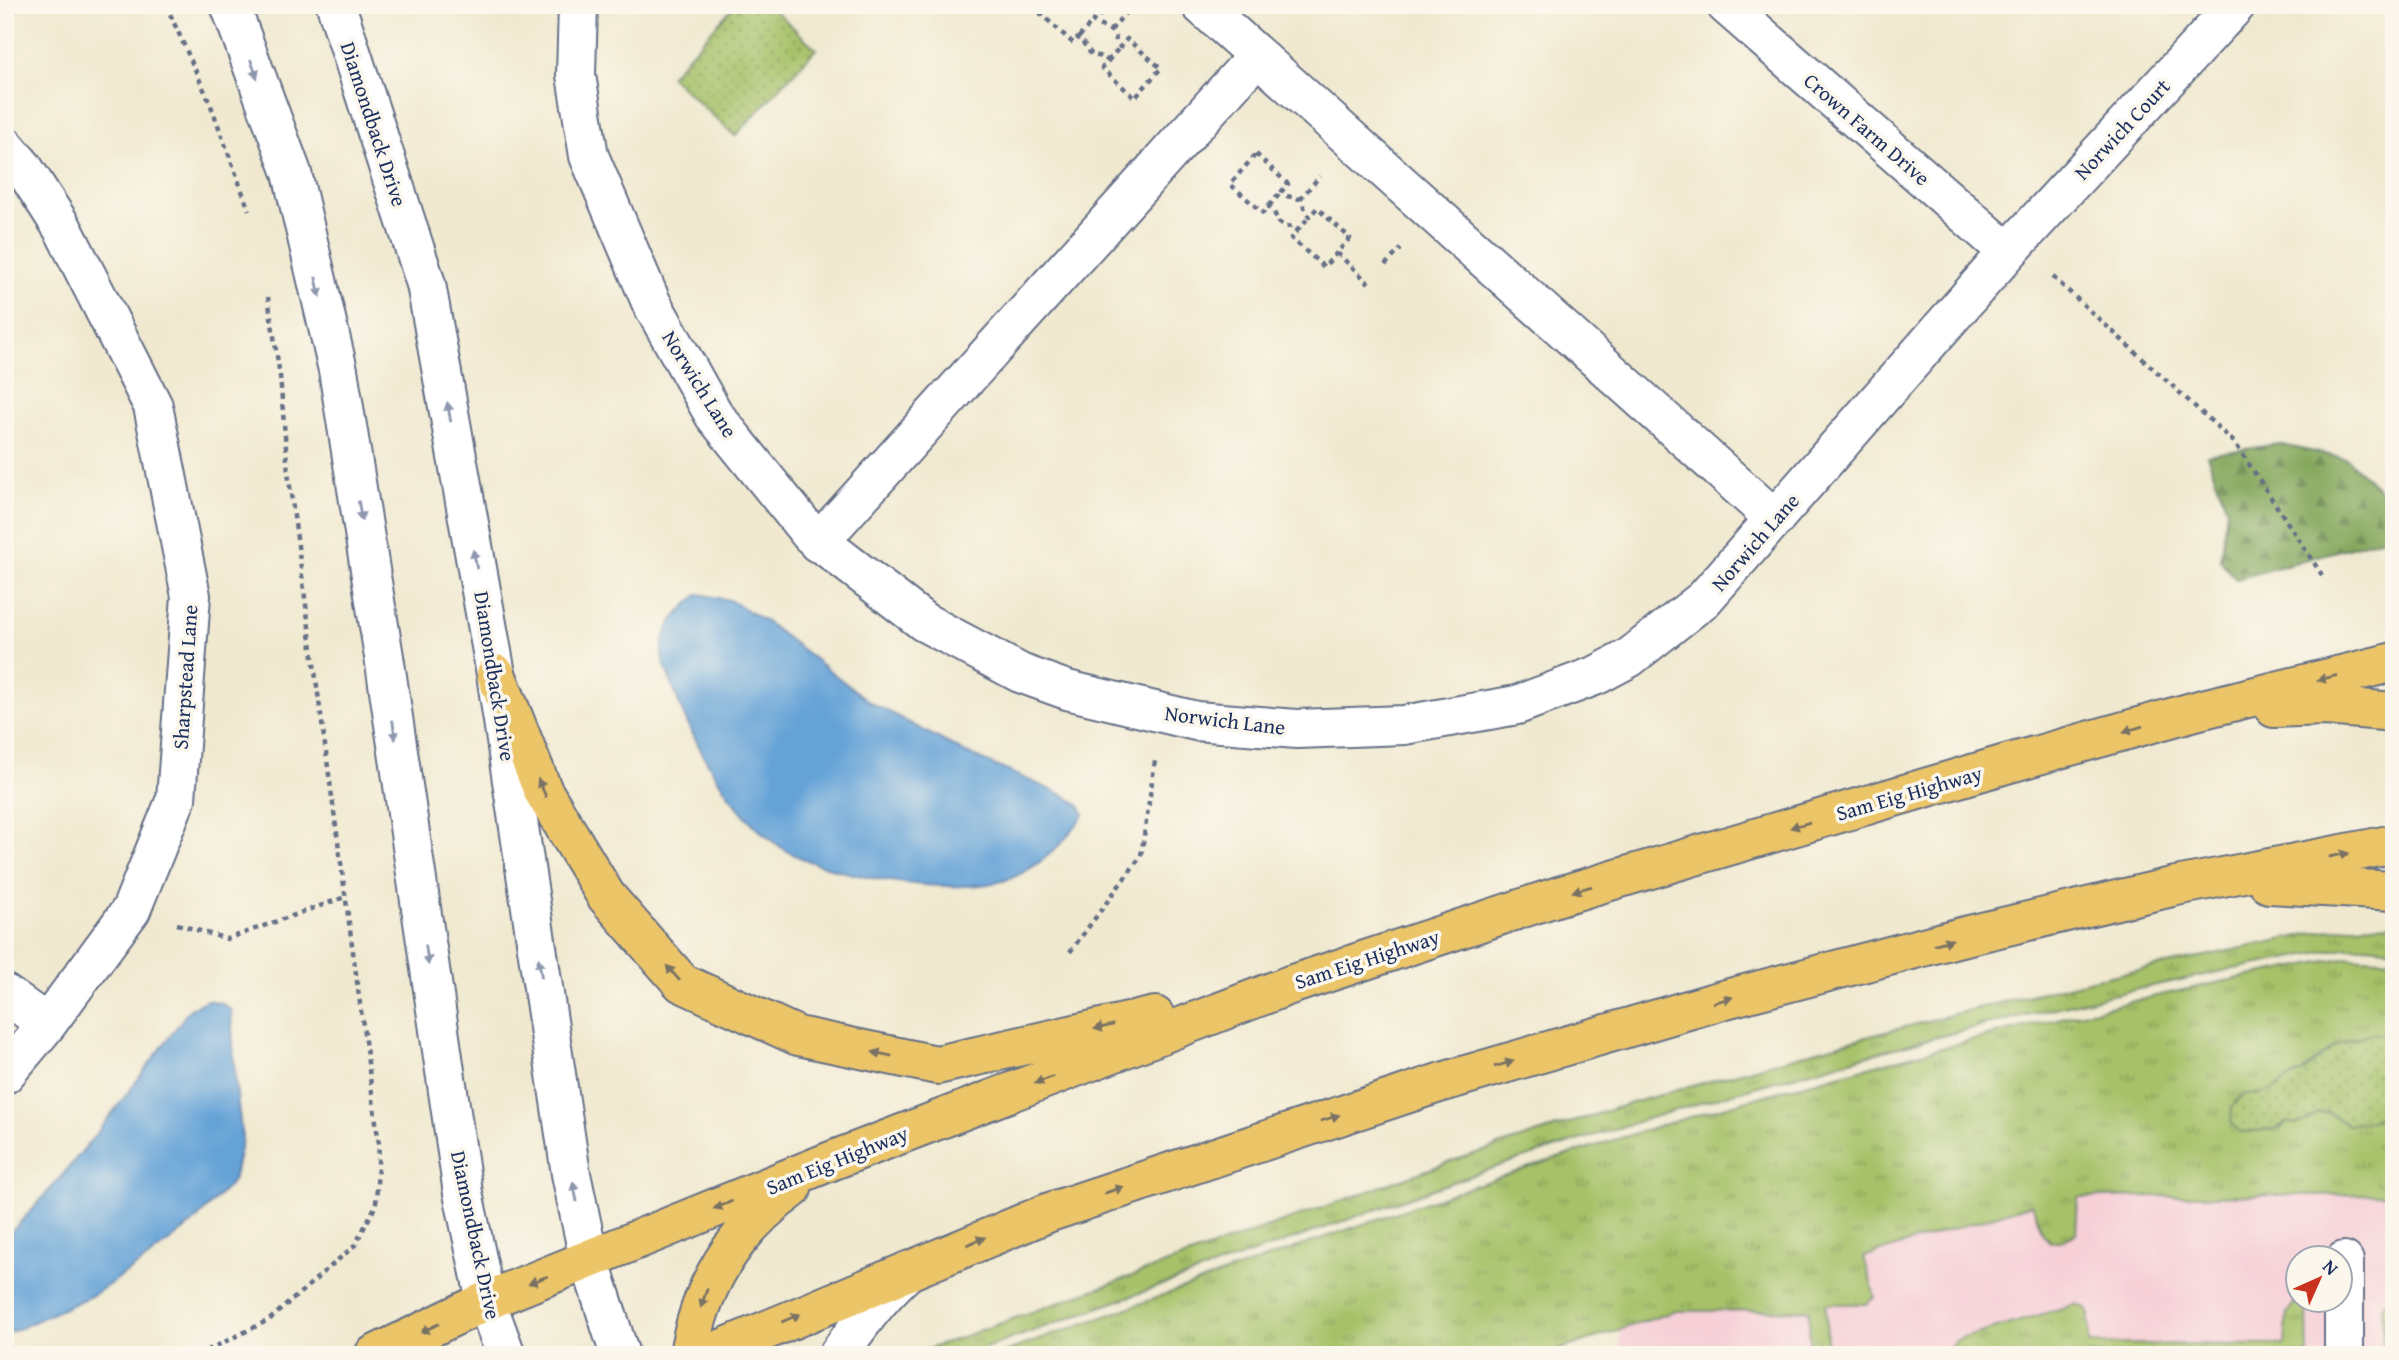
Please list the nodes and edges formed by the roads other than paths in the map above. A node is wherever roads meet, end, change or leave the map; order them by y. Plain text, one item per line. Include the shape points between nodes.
1 (230, 5) edge
2 (336, 5) edge
3 (578, 5) edge
4 (1201, 5) edge
5 (1726, 5) edge
6 (2236, 5) edge
7 (1257, 56) junction
8 (5, 146) edge
9 (2008, 252) junction
10 (1775, 519) junction
11 (818, 543) junction
12 (2394, 662) edge
13 (496, 674) junction
14 (2199, 710) junction
15 (2394, 712) edge
16 (2394, 844) edge
17 (2176, 886) junction
18 (2394, 891) edge
19 (1290, 985) junction
20 (5, 994) edge
21 (47, 1024) junction
22 (5, 1074) edge
23 (831, 1161) junction
24 (589, 1259) junction
25 (913, 1267) junction
26 (486, 1301) junction
27 (2344, 1314) edge
28 (374, 1355) edge
29 (506, 1355) edge
30 (621, 1355) edge
31 (689, 1355) edge
32 (706, 1355) edge
33 (838, 1355) edge
34 (2344, 1355) edge

1 -> 26 street, Diamondback Drive via 292,173 338,370 461,1179
13 -> 2 street, Diamondback Drive via 425,284
3 - 11 street, Norwich Lane via 576,75 589,156 651,302 714,415
4 - 7 street
5 - 9 street, Crown Farm Drive
6 - 9 street, Norwich Court
7 - 10 street
7 - 11 street
8 - 21 street, Sharpstead Lane via 63,229 152,405 191,596 176,799 131,910
9 - 10 street, Norwich Lane
10 - 11 street, Norwich Lane via 1704,599 1629,658 1597,675 1517,705 1404,725 1297,729 1196,721 1067,690 1020,673 924,622
12 -> 14 main road, Sam Eig Highway
19 -> 13 main road via 937,1065 798,1036 682,983 606,897 542,790
24 -> 13 street, Diamondback Drive via 571,1174
14 - 15 main road via 2326,706
14 -> 19 main road, Sam Eig Highway via 1559,896
17 -> 16 main road
17 - 18 main road via 2259,884
25 -> 17 main road via 1050,1212 1452,1079 1722,1000
19 -> 23 main road, Sam Eig Highway
20 - 21 street
21 - 22 street, Sharpstead Lane
23 -> 24 main road, Sam Eig Highway
23 -> 31 main road via 763,1213 726,1256 706,1289
24 -> 26 main road, Sam Eig Highway
24 - 30 street, Diamondback Drive
32 -> 25 main road
25 - 33 street via 868,1312
26 -> 28 main road, Sam Eig Highway
26 - 29 street, Diamondback Drive
27 - 34 street

